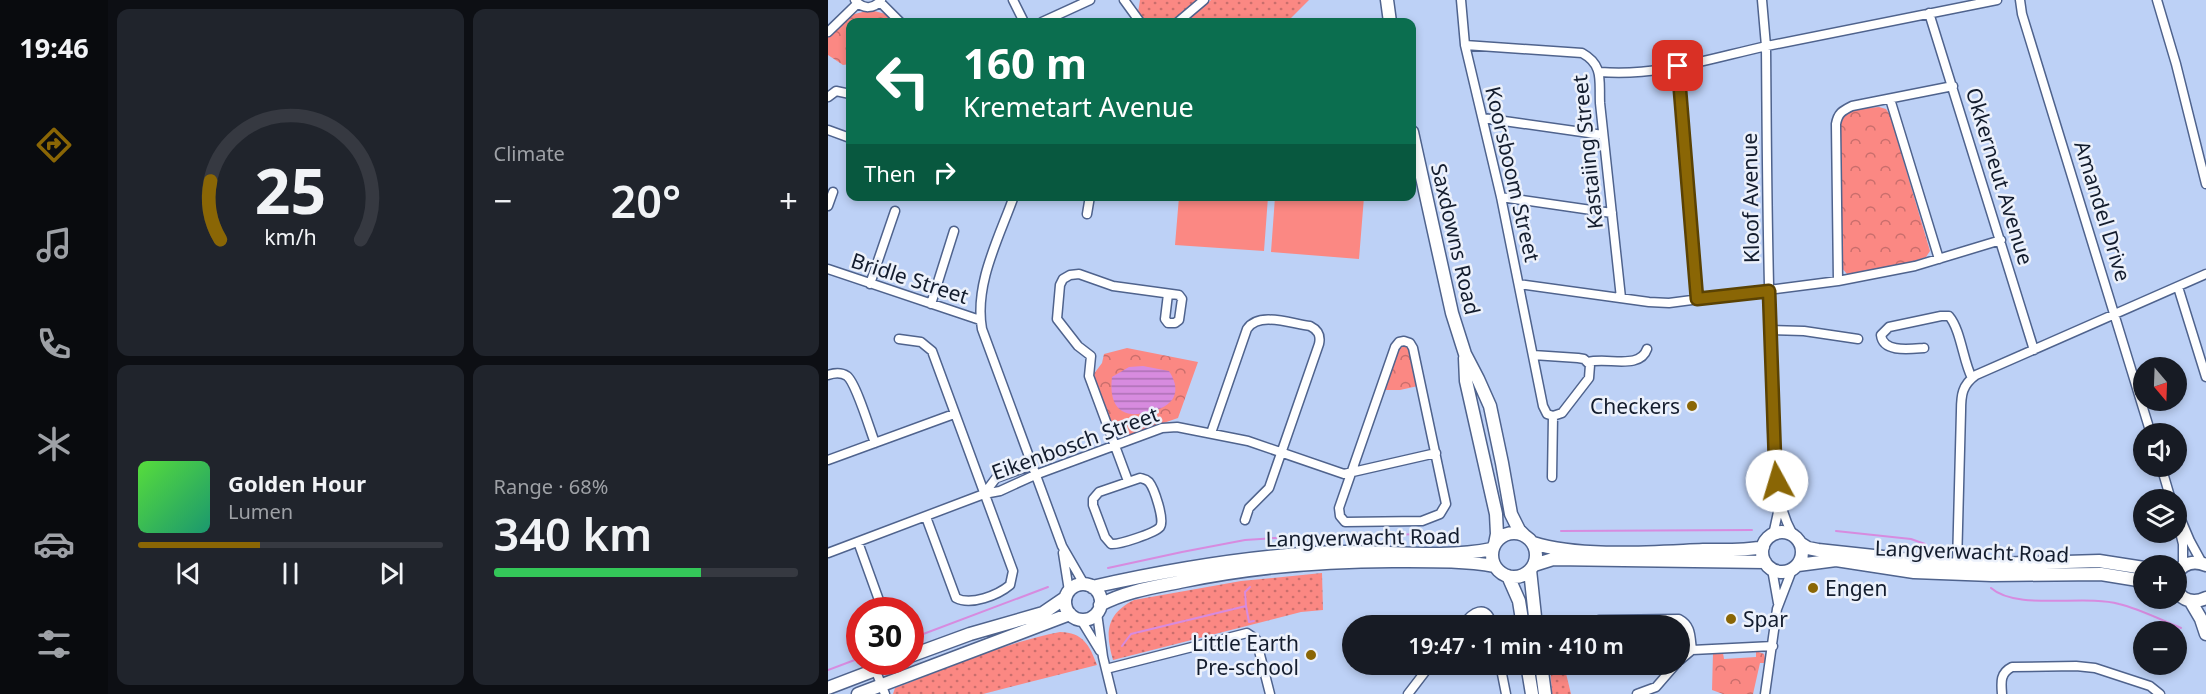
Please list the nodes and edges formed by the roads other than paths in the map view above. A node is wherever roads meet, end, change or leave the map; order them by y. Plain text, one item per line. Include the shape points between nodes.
1 (1013, 0) edge
2 (1090, 0) edge
3 (1124, 0) edge
4 (1204, 0) edge
5 (1387, 0) edge
6 (1461, 0) edge
7 (1762, 0) edge
8 (1997, 0) edge
9 (2020, 0) edge
10 (2157, 0) edge
11 (881, 1) edge
12 (857, 2) edge
13 (1929, 13) junction
14 (896, 18) edge
15 (1022, 18) edge
16 (1051, 18) edge
17 (1137, 18) edge
18 (1183, 18) edge
19 (1389, 18) edge
20 (828, 32) edge
21 (1466, 45) junction
22 (1766, 46) junction
23 (1678, 66) junction
24 (1600, 72) junction
25 (1953, 86) junction
26 (846, 92) edge
27 (828, 97) edge
28 (1890, 99) junction
29 (1483, 117) junction
30 (828, 130) edge
31 (1603, 135) junction
32 (846, 137) edge
33 (1416, 150) edge
34 (2206, 184) edge
35 (833, 192) dead end
36 (1501, 197) junction
37 (1012, 201) edge
38 (1089, 201) edge
39 (828, 206) edge
40 (895, 211) dead end
41 (1612, 213) junction
42 (1087, 214) dead end
43 (954, 231) dead end
44 (2001, 240) junction
45 (1939, 259) junction
46 (828, 269) edge
47 (2206, 274) edge
48 (1838, 281) junction
49 (870, 284) junction
50 (1519, 284) junction
51 (2178, 287) junction
52 (1769, 291) junction
53 (1168, 294) dead end
54 (1621, 298) junction
55 (1697, 299) junction
56 (931, 304) junction
57 (2115, 315) junction
58 (980, 320) junction
59 (1770, 330) junction
60 (899, 339) dead end
61 (1858, 339) dead end
62 (1924, 348) dead end
63 (1647, 350) dead end
64 (2034, 350) junction
65 (1465, 354) junction
66 (1533, 355) junction
67 (1588, 362) junction
68 (828, 375) edge
69 (2206, 377) edge
70 (1972, 378) junction
71 (954, 414) junction
72 (1552, 416) junction
73 (2148, 423) edge
74 (1211, 433) junction
75 (875, 443) junction
76 (1114, 445) junction
77 (1281, 453) junction
78 (1436, 453) junction
79 (828, 460) edge
80 (1029, 466) junction
81 (1352, 472) junction
82 (1033, 476) junction
83 (1552, 477) dead end
84 (1128, 481) junction
85 (984, 494) junction
86 (1780, 502) junction
87 (926, 517) junction
88 (1245, 520) dead end
89 (2187, 534) edge
90 (1773, 535) junction
91 (1529, 539) junction
92 (1796, 539) junction
93 (858, 542) junction
94 (1062, 546) junction
95 (1493, 547) junction
96 (1763, 547) junction
97 (828, 553) edge
98 (2187, 564) edge
99 (2204, 564) edge
100 (1768, 565) junction
101 (1957, 565) junction
102 (1495, 566) junction
103 (2133, 566) edge
104 (1532, 567) junction
105 (1795, 567) junction
106 (1508, 576) junction
107 (2133, 579) edge
108 (1088, 585) junction
109 (1067, 594) junction
110 (878, 597) edge
111 (2206, 598) edge
112 (2187, 599) edge
113 (2192, 602) junction
114 (1779, 603) junction
115 (1099, 609) junction
116 (1470, 615) edge
117 (1487, 615) edge
118 (1521, 615) edge
119 (1535, 615) edge
120 (1076, 617) junction
121 (2206, 634) edge
122 (1690, 636) edge
123 (1773, 646) junction
124 (1692, 650) joint
125 (924, 651) edge
126 (1102, 657) junction
127 (1106, 669) junction
128 (860, 675) edge
129 (877, 675) edge
130 (1423, 675) edge
131 (1502, 675) edge
132 (1529, 675) edge
133 (1542, 675) edge
134 (1666, 675) edge
135 (828, 688) edge
136 (883, 690) edge
137 (858, 694) edge
138 (1112, 694) edge
139 (1270, 694) edge
140 (1408, 694) edge
141 (1506, 694) edge
142 (1532, 694) edge
143 (1545, 694) edge
144 (1637, 694) edge
145 (1765, 694) edge
146 (2002, 694) edge
147 (2160, 694) edge

1 - 15 street
2 - 16 street
3 - 17 street
4 - 18 street
5 - 19 street
6 - 21 street, Koorsboom Street
7 - 22 street, Kloof Avenue
8 - 13 street
9 - 57 street, Amandel Drive
10 - 34 street
11 - 12 street via 869,8
11 - 14 street
12 - 20 street
13 - 22 street
13 - 25 street, Okkerneut Avenue
21 - 24 street, Kastaiing Street via 1582,53
21 - 29 street, Koorsboom Street
22 - 23 street
22 - 52 street, Kloof Avenue
23 - 24 street via 1627,74
23 - 55 street
24 - 31 street, Kastaiing Street
25 - 28 street
25 - 44 street, Okkerneut Avenue
26 - 27 street via 836,91
28 - 45 street
28 - 48 street via 1852,106 1838,116
29 - 31 street
29 - 36 street, Koorsboom Street
30 - 32 street
31 - 41 street, Kastaiing Street
33 - 65 street, Saxdowns Road via 1447,292
35 - 39 street
36 - 41 street
36 - 50 street, Koorsboom Street
37 - 58 street via 982,286
38 - 42 street
40 - 49 street
41 - 54 street, Kastaiing Street
43 - 56 street
44 - 45 street
44 - 64 street, Okkerneut Avenue
45 - 48 street
46 - 49 street, Bridle Street
47 - 51 street
48 - 52 street
49 - 56 street, Bridle Street
50 - 54 street
50 - 66 street, Koorsboom Street
51 - 57 street
51 - 69 street
52 - 55 street
52 - 59 street, Kloof Avenue
53 - 76 street via 1113,286 1079,274 1066,276 1060,285 1057,319 1091,356 1089,376
54 - 55 street via 1658,303
56 - 58 street, Bridle Street
57 - 64 street
57 - 73 street, Amandel Drive
58 - 80 street
59 - 61 street
59 - 86 street, Kloof Avenue
60 - 71 street via 921,342 932,351
62 - 70 street via 1887,346 1881,335 1888,327 1949,316
63 - 67 street via 1644,357 1634,362
64 - 70 street
65 - 91 street, Saxdowns Road via 1490,406 1514,522
65 - 95 street, Saxdowns Road via 1466,381 1496,514
66 - 67 street via 1564,355
66 - 72 street, Koorsboom Street via 1543,406
67 - 72 street via 1588,378 1562,413
68 - 75 street via 837,372 852,382
70 - 101 street via 1962,394
71 - 75 street
71 - 85 street
72 - 83 street
74 - 76 street, Eikenbosch Street via 1167,427
74 - 77 street, Eikenbosch Street
74 - 77 street via 1251,324 1261,319 1310,326 1318,332 1319,344
75 - 79 street
76 - 82 street, Eikenbosch Street
76 - 84 street
77 - 81 street, Eikenbosch Street via 1336,473
77 - 88 street via 1269,488 1249,508
78 - 81 street
78 - 81 street via 1446,504 1440,514 1422,520 1345,522 1338,513
78 - 81 street via 1413,348 1401,341 1395,347
80 - 82 street
80 - 85 street, Eikenbosch Street via 996,478
82 - 85 street, Eikenbosch Street
82 - 94 street
84 - 84 street via 1093,498 1105,537 1114,544 1157,530 1162,521 1148,482 1140,478
85 - 87 street, Eikenbosch Street
85 - 87 street via 1013,571 1012,581 1002,591 971,602 956,598
86 - 90 street, Kloof Avenue
86 - 92 street, Kloof Avenue
87 - 93 street, Eikenbosch Street
89 - 99 street
90 - 92 street via 1783,532
90 - 96 street
91 - 95 street via 1520,533 1508,534
91 - 96 street via 1555,549 1600,551
91 - 104 street via 1536,555
92 - 101 street, Langverwacht Road via 1818,550
92 - 105 street via 1802,553
93 - 97 street, Eikenbosch Street
93 - 110 street
94 - 108 street
94 - 109 street
95 - 102 street
95 - 108 street, Langverwacht Road via 1466,554 1336,552 1270,557
96 - 100 street
98 - 99 street
100 - 104 street via 1553,559
100 - 105 street via 1782,572
100 - 114 street
101 - 103 street, Langverwacht Road via 2099,561
102 - 106 street
102 - 115 street, Langverwacht Road via 1363,561 1272,566 1126,593
104 - 106 street via 1520,576
104 - 119 street
105 - 107 street, Langverwacht Road via 1836,560 1914,572 2101,574
105 - 114 street
106 - 118 street
108 - 109 street via 1076,585
108 - 115 street via 1100,597
109 - 120 street via 1066,607
109 - 125 street via 1043,613
111 - 113 street
112 - 113 street
113 - 121 street
114 - 123 street
115 - 120 street via 1090,618
115 - 126 street
116 - 117 street via 1476,611
120 - 126 street
120 - 136 street
122 - 124 street
123 - 124 street
123 - 145 street
126 - 127 street
127 - 138 street
127 - 139 street via 1247,633 1256,639
128 - 135 street
129 - 136 street
130 - 140 street
131 - 141 street
132 - 142 street
133 - 143 street
134 - 144 street via 1656,687
136 - 137 street
146 - 147 street via 2001,680 2008,669 2076,666 2150,686

